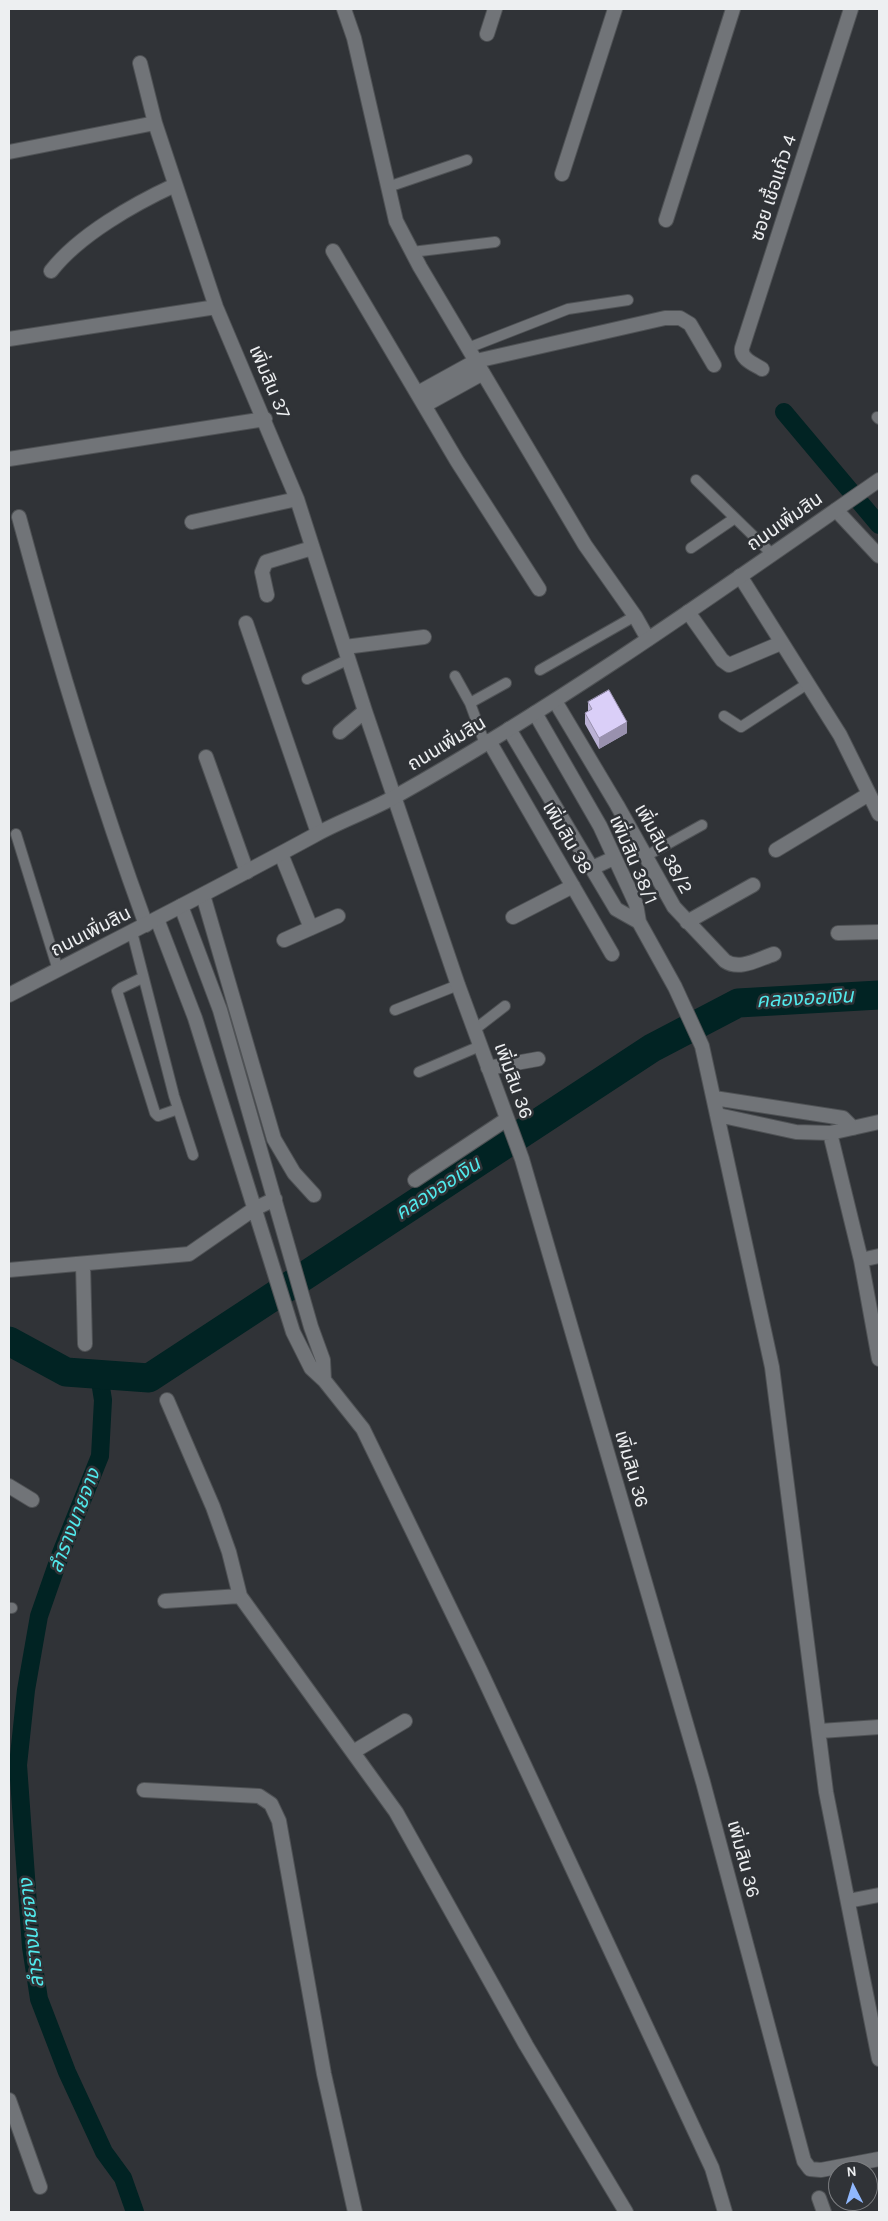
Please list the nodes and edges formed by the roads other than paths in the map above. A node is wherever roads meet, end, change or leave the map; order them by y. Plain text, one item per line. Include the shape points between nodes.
1 (344, 9) edge
2 (495, 9) edge
3 (615, 9) edge
4 (733, 9) edge
5 (851, 9) edge
6 (487, 34) dead end
7 (140, 63) dead end
8 (155, 123) junction
9 (9, 152) edge
10 (467, 160) dead end
11 (562, 174) dead end
12 (175, 185) junction
13 (388, 187) junction
14 (666, 220) dead end
15 (495, 242) dead end
16 (333, 251) dead end
17 (412, 252) junction
18 (52, 271) dead end
19 (628, 300) dead end
20 (216, 307) junction
21 (9, 339) edge
22 (468, 348) junction
23 (714, 365) dead end
24 (479, 367) junction
25 (762, 369) dead end
26 (418, 393) junction
27 (424, 405) junction
28 (265, 419) junction
29 (9, 459) edge
30 (696, 480) dead end
31 (879, 480) edge
32 (297, 499) junction
33 (836, 510) junction
34 (19, 517) dead end
35 (735, 518) junction
36 (192, 522) dead end
37 (312, 548) junction
38 (691, 548) dead end
39 (772, 554) junction
40 (879, 556) edge
41 (740, 576) junction
42 (539, 589) dead end
43 (267, 596) dead end
44 (688, 612) junction
45 (635, 616) junction
46 (246, 623) dead end
47 (424, 637) dead end
48 (648, 639) junction
49 (781, 642) junction
50 (347, 653) junction
51 (540, 670) dead end
52 (455, 676) dead end
53 (307, 679) dead end
54 (506, 683) dead end
55 (807, 684) junction
56 (555, 701) junction
57 (470, 703) junction
58 (365, 711) junction
59 (535, 713) junction
60 (724, 716) dead end
61 (509, 728) junction
62 (340, 732) dead end
63 (487, 742) junction
64 (206, 757) dead end
65 (870, 794) junction
66 (395, 797) junction
67 (879, 814) edge
68 (702, 825) dead end
69 (318, 833) junction
70 (16, 834) dead end
71 (776, 850) dead end
72 (281, 854) junction
73 (646, 856) junction
74 (614, 858) junction
75 (592, 868) junction
76 (247, 872) junction
77 (753, 884) dead end
78 (573, 886) junction
79 (203, 895) junction
80 (181, 906) junction
81 (338, 916) dead end
82 (513, 918) dead end
83 (152, 922) junction
84 (639, 922) junction
85 (687, 922) junction
86 (311, 928) junction
87 (132, 932) junction
88 (879, 932) edge
89 (838, 933) dead end
90 (284, 940) dead end
91 (612, 954) dead end
92 (774, 954) dead end
93 (58, 970) junction
94 (142, 978) junction
95 (458, 985) junction
96 (9, 995) edge
97 (505, 1006) dead end
98 (395, 1010) dead end
99 (474, 1030) junction
100 (480, 1046) junction
101 (538, 1059) dead end
102 (488, 1068) junction
103 (419, 1072) dead end
104 (714, 1098) junction
105 (178, 1109) junction
106 (718, 1115) junction
107 (508, 1121) junction
108 (879, 1122) edge
109 (853, 1128) junction
110 (830, 1133) junction
111 (193, 1155) dead end
112 (415, 1180) dead end
113 (314, 1195) dead end
114 (275, 1199) junction
115 (254, 1209) junction
116 (879, 1256) edge
117 (861, 1260) junction
118 (83, 1264) junction
119 (9, 1270) edge
120 (85, 1344) dead end
121 (879, 1359) edge
122 (324, 1380) junction
123 (167, 1400) dead end
124 (9, 1486) edge
125 (32, 1500) dead end
126 (240, 1596) junction
127 (165, 1600) dead end
128 (405, 1721) dead end
129 (879, 1727) edge
130 (820, 1732) junction
131 (353, 1752) junction
132 (144, 1790) dead end
133 (879, 1895) edge
134 (848, 1901) junction
135 (873, 1998) edge
136 (879, 2059) edge
137 (9, 2100) edge
138 (879, 2159) edge
139 (40, 2187) dead end
140 (819, 2198) dead end
141 (356, 2212) edge
142 (626, 2212) edge
143 (725, 2212) edge
144 (824, 2212) edge

1 - 13 street via 354,38
2 - 6 street
3 - 11 street
4 - 14 street
5 - 25 street, ซอย เชื้อแก้ว 4 via 742,348 744,358
7 - 8 street, เพิ่มสิน 37
8 - 9 street
8 - 12 street, เพิ่มสิน 37
10 - 13 lane
12 - 18 street via 142,200 88,237 64,254
12 - 20 street, เพิ่มสิน 37
13 - 17 street via 396,221
15 - 17 lane
16 - 26 street
17 - 22 street
19 - 22 lane via 568,309
20 - 21 street
20 - 28 street, เพิ่มสิน 37
22 - 24 street
23 - 24 street via 690,324 680,318 665,318
24 - 26 street
24 - 27 street
24 - 45 street via 585,545
26 - 27 street
27 - 42 street
28 - 29 street
28 - 32 street, เพิ่มสิน 37
30 - 35 lane
31 - 33 street, ถนนเพิ่มสิน
32 - 36 street
32 - 37 street, เพิ่มสิน 37
33 - 39 street, ถนนเพิ่มสิน
33 - 40 street
34 - 83 street via 50,634 107,816
35 - 38 lane
35 - 39 lane
37 - 43 street via 266,562 262,572
37 - 50 street, เพิ่มสิน 37
39 - 41 street, ถนนเพิ่มสิน
41 - 44 street, ถนนเพิ่มสิน
41 - 49 street
44 - 48 street, ถนนเพิ่มสิน
44 - 49 street via 729,665
45 - 48 street
45 - 51 lane
46 - 69 street
47 - 50 street
48 - 56 street, ถนนเพิ่มสิน
49 - 55 street
50 - 53 lane
50 - 58 street, เพิ่มสิน 37
52 - 57 lane
54 - 57 lane
55 - 60 lane via 749,724 741,727
55 - 65 street via 840,736
56 - 59 street, ถนนเพิ่มสิน
56 - 73 street, เพิ่มสิน 38/2
57 - 63 lane
58 - 62 street
58 - 66 street, เพิ่มสิน 37
59 - 61 street, ถนนเพิ่มสิน
59 - 74 street, เพิ่มสิน 38/1 via 600,826
61 - 63 street, ถนนเพิ่มสิน
61 - 75 street, เพิ่มสิน 38/1
63 - 66 street, ถนนเพิ่มสิน
63 - 78 street, เพิ่มสิน 38
64 - 76 street
65 - 67 street
65 - 71 street
66 - 69 street, ถนนเพิ่มสิน
66 - 95 street, เพิ่มสิน 36
68 - 73 lane
69 - 72 street, ถนนเพิ่มสิน
70 - 93 lane
72 - 76 street, ถนนเพิ่มสิน
72 - 86 street
73 - 85 street, เพิ่มสิน 38/2 via 674,907
74 - 75 street
74 - 84 street, เพิ่มสิน 38/1 via 636,904
75 - 84 street, เพิ่มสิน 38/1 via 616,909
76 - 79 street, ถนนเพิ่มสิน
77 - 85 street
78 - 82 street
78 - 91 street, เพิ่มสิน 38
79 - 80 street, ถนนเพิ่มสิน
79 - 113 street via 274,1139 294,1173
80 - 83 street, ถนนเพิ่มสิน
80 - 114 street via 220,1010
81 - 86 street
83 - 87 street, ถนนเพิ่มสิน
83 - 115 street via 195,1018
84 - 104 street via 702,1046
85 - 92 street, เพิ่มสิน 38/2 via 732,966
86 - 90 street
87 - 93 street, ถนนเพิ่มสิน
87 - 94 lane
88 - 89 street
93 - 96 street, ถนนเพิ่มสิน
94 - 105 lane
94 - 105 lane via 117,992 155,1113 158,1116
95 - 98 lane
95 - 99 street, เพิ่มสิน 36
97 - 99 lane
99 - 100 street, เพิ่มสิน 36
100 - 102 street, เพิ่มสิน 36
100 - 103 lane
101 - 102 street
102 - 107 street, เพิ่มสิน 36
104 - 106 street
104 - 109 street via 843,1118
105 - 111 lane
106 - 110 street via 796,1132
106 - 130 street via 772,1366
107 - 112 street
107 - 138 street, เพิ่มสิน 36 via 522,1159 702,1782 804,2161 810,2169 821,2170
108 - 109 street
109 - 110 street
110 - 117 street
114 - 115 street
114 - 122 street via 323,1360
115 - 118 street via 189,1254
115 - 122 street via 293,1332 310,1368
116 - 117 street
117 - 121 street
118 - 119 street
118 - 120 street
122 - 143 street via 363,1429 476,1661 712,2168
123 - 126 street via 216,1516
124 - 125 street
126 - 127 street
126 - 131 street
128 - 131 street
129 - 130 street
130 - 134 street via 826,1792
131 - 142 street via 396,1812 526,2045
132 - 141 street via 259,1796 271,1804 279,1821 324,2074
133 - 134 street
134 - 135 street
135 - 136 street
137 - 139 street
140 - 144 street

